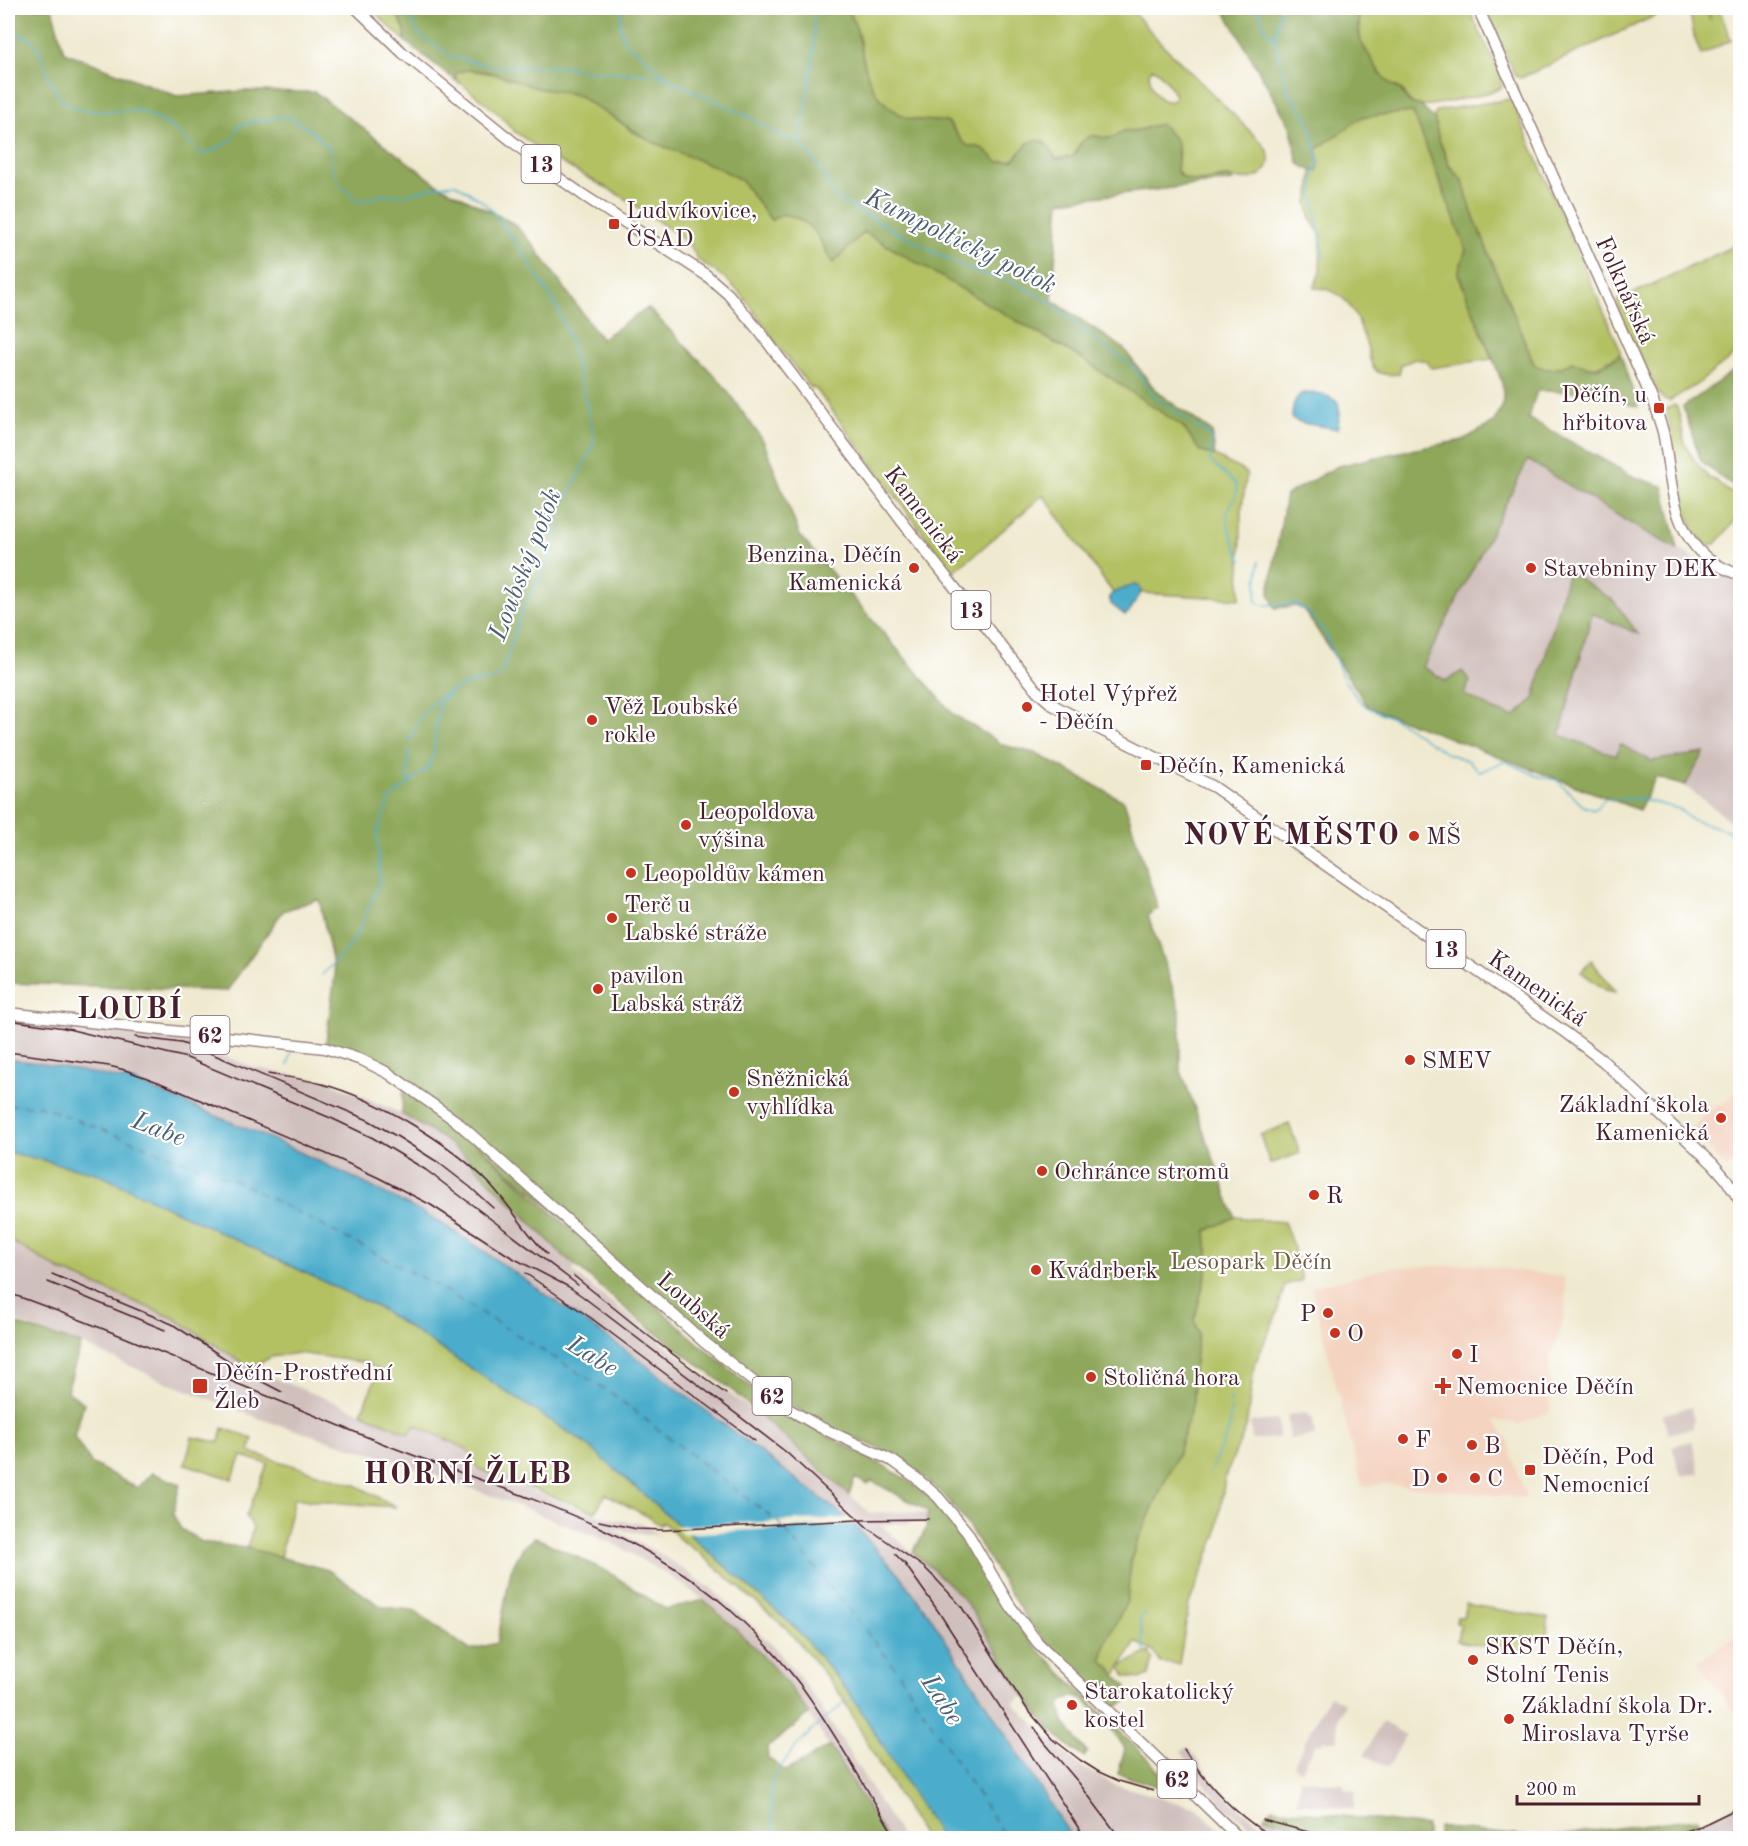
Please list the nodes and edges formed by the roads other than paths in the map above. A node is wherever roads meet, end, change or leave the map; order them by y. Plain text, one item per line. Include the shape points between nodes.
1 (356, 8) edge
2 (1478, 8) edge
3 (1740, 575) edge
4 (8, 1013) edge
5 (1740, 1201) edge
6 (1239, 1839) edge

1 - 5 main road, Kamenická / 13 via 409,58 549,171 706,275 738,304 1038,693 1064,711 1214,787 1566,1033 1604,1062 1713,1164
2 - 3 main road, Folknářská via 1653,401 1663,432 1672,495 1682,522 1705,556
4 - 6 main road, Loubská / 62 via 325,1048 388,1073 456,1121 704,1342 785,1407 893,1461 930,1490 967,1532 1010,1606 1038,1642

